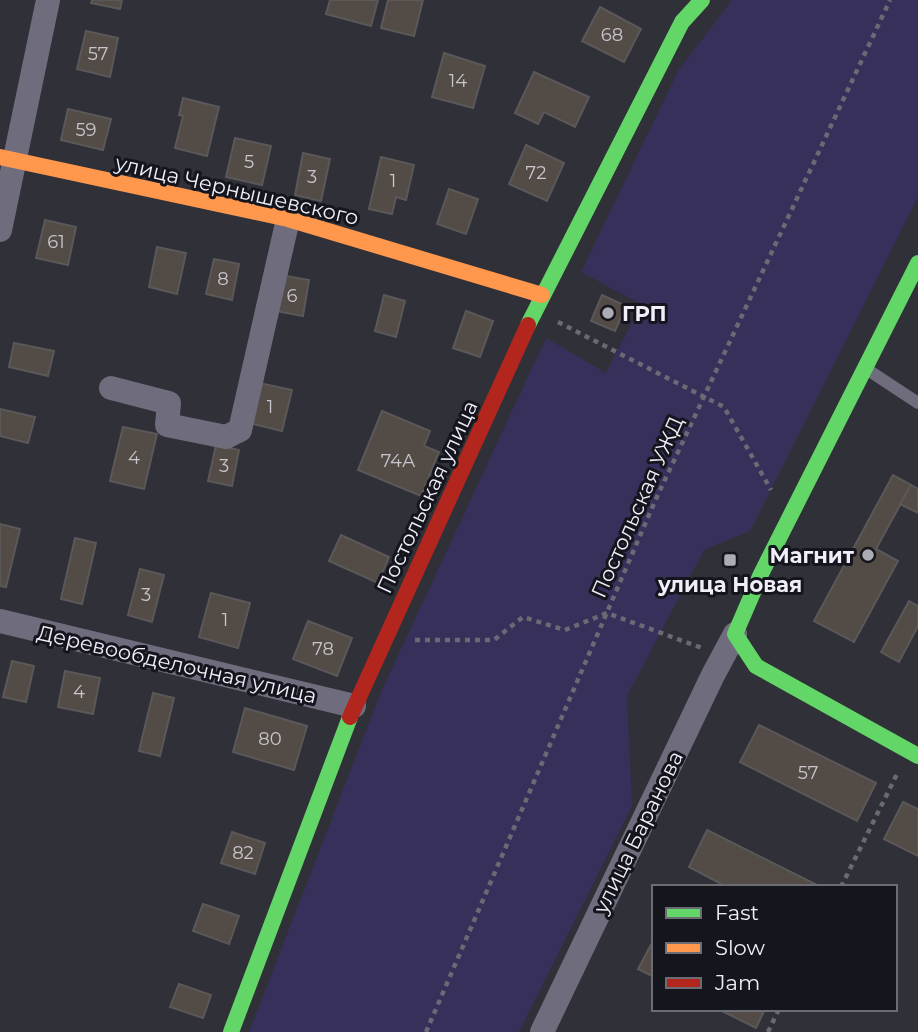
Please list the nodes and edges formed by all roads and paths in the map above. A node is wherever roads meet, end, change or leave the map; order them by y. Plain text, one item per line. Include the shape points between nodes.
1 (48, 0) edge
2 (702, 0) edge
3 (890, 0) edge
4 (8, 159) edge
5 (288, 219) junction
6 (0, 230) edge
7 (918, 263) edge
8 (542, 295) junction
9 (865, 368) junction
10 (111, 388) dead end
11 (704, 396) junction
12 (918, 403) edge
13 (771, 491) dead end
14 (607, 613) junction
15 (0, 621) edge
16 (735, 634) junction
17 (384, 640) junction
18 (703, 648) dead end
19 (354, 706) junction
20 (913, 754) edge
21 (842, 885) edge
22 (778, 1011) edge
23 (231, 1032) edge
24 (426, 1032) edge
25 (542, 1032) edge
26 (768, 1032) edge

1 - 4 street
2 - 8 street, Постольская улица via 682,22
3 - 11 path, Постольская УЖД
4 - 5 street, улица Чернышевского
4 - 6 street
5 - 8 street, улица Чернышевского
5 - 10 street via 240,430 226,437 167,425 169,403
7 - 9 street
8 - 11 path via 557,321
8 - 17 street, Постольская улица
9 - 12 lane
9 - 16 street
11 - 13 path via 723,407
11 - 14 path, Постольская УЖД
14 - 17 path via 565,630 523,617 494,640
14 - 18 path
14 - 24 path, Постольская УЖД
15 - 19 street, Деревообделочная улица
16 - 20 street via 756,666
16 - 25 street, улица Баранова
17 - 19 street, Постольская улица
19 - 23 street, Постольская улица
20 - 21 path
22 - 26 path

